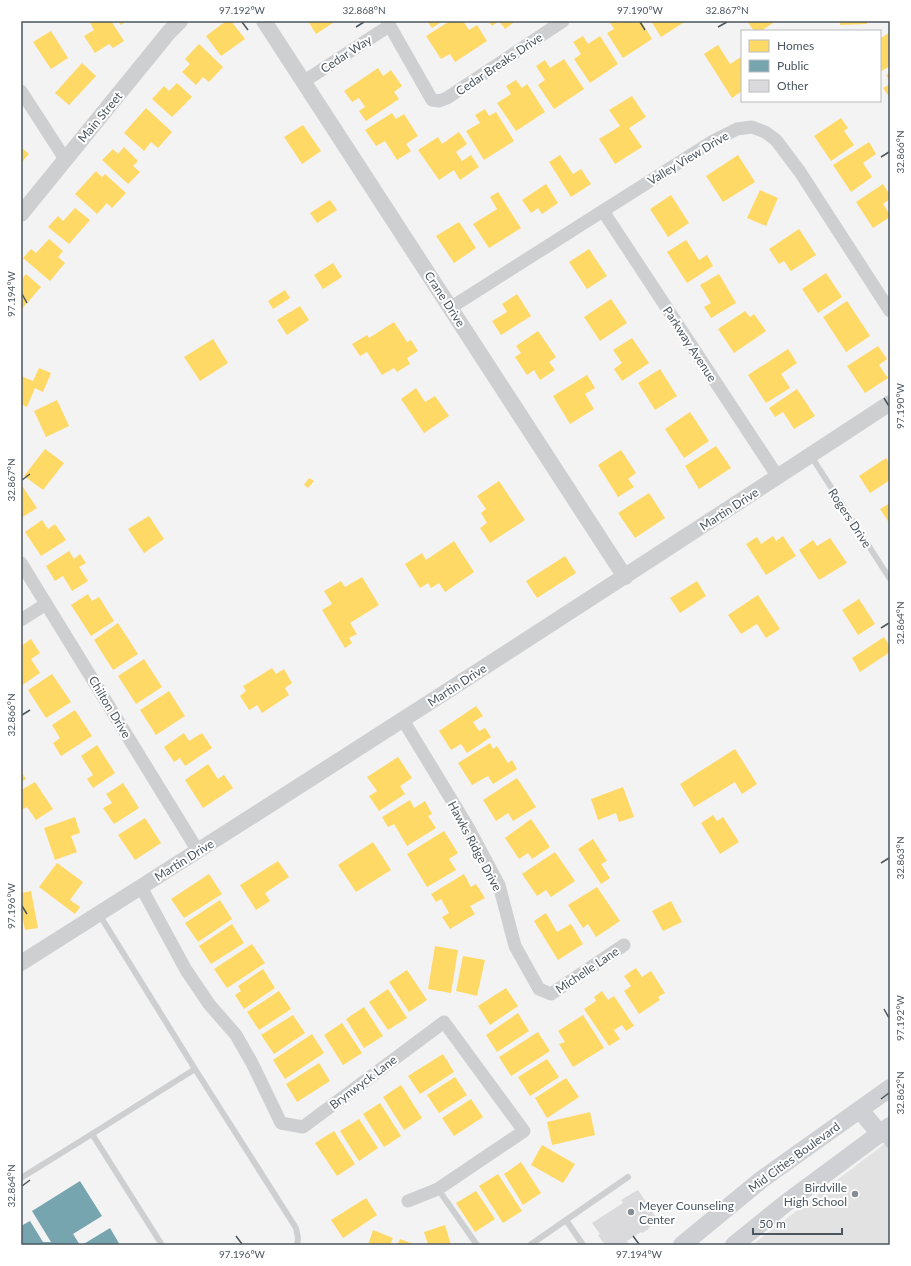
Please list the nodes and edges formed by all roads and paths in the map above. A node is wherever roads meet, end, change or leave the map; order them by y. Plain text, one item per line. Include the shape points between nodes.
1 (180, 21) edge
2 (264, 21) edge
3 (563, 21) edge
4 (388, 23) edge
5 (303, 82) junction
6 (21, 91) edge
7 (65, 158) junction
8 (602, 211) junction
9 (21, 214) edge
10 (450, 308) junction
11 (890, 311) edge
12 (890, 403) edge
13 (810, 456) junction
14 (778, 477) junction
15 (21, 563) edge
16 (625, 577) junction
17 (890, 579) edge
18 (46, 604) junction
19 (21, 620) edge
20 (403, 720) junction
21 (198, 851) junction
22 (141, 887) junction
23 (99, 914) junction
24 (624, 945) dead end
25 (21, 963) edge
26 (551, 994) joint
27 (195, 1069) junction
28 (890, 1088) edge
29 (860, 1110) junction
30 (92, 1134) junction
31 (887, 1135) edge
32 (628, 1177) dead end
33 (21, 1178) edge
34 (438, 1189) junction
35 (408, 1202) dead end
36 (566, 1220) junction
37 (162, 1245) edge
38 (297, 1245) edge
39 (477, 1245) edge
40 (530, 1245) edge
41 (583, 1245) edge
42 (682, 1245) edge
43 (734, 1245) edge

1 - 7 street, Main Street
2 - 5 street, Crane Drive
3 - 4 street, Cedar Breaks Drive via 439,101 432,100
4 - 5 street, Cedar Way
5 - 10 street, Crane Drive
6 - 7 street
7 - 9 street, Main Street
8 - 10 street, Valley View Drive
8 - 11 street, Valley View Drive via 713,141 737,129 752,127 770,136 781,146
8 - 14 street, Parkway Avenue
10 - 16 street, Crane Drive
12 - 13 street, Martin Drive
13 - 14 street, Martin Drive
13 - 17 lane, Rogers Drive
14 - 16 street, Martin Drive
15 - 18 street, Chilton Drive
16 - 20 street, Martin Drive
18 - 19 street
18 - 21 street, Chilton Drive
20 - 21 street, Martin Drive
20 - 26 street, Hawks Ridge Drive via 468,827 499,885 515,946 539,989
21 - 22 street, Martin Drive
22 - 23 street, Martin Drive
22 - 34 street, Brynwyck Lane via 186,970 209,1004 236,1035 280,1123 303,1127 444,1022 524,1131
23 - 25 street, Martin Drive
23 - 27 lane
24 - 26 street, Michelle Lane
27 - 30 lane
27 - 38 lane via 296,1228
28 - 29 main road, Mid Cities Boulevard
29 - 31 main road
29 - 42 main road, Mid Cities Boulevard via 761,1180
30 - 33 lane
30 - 37 lane
31 - 43 main road via 786,1203
32 - 36 lane
34 - 35 street, Brynwyck Lane
34 - 39 lane
36 - 40 lane
36 - 41 lane

